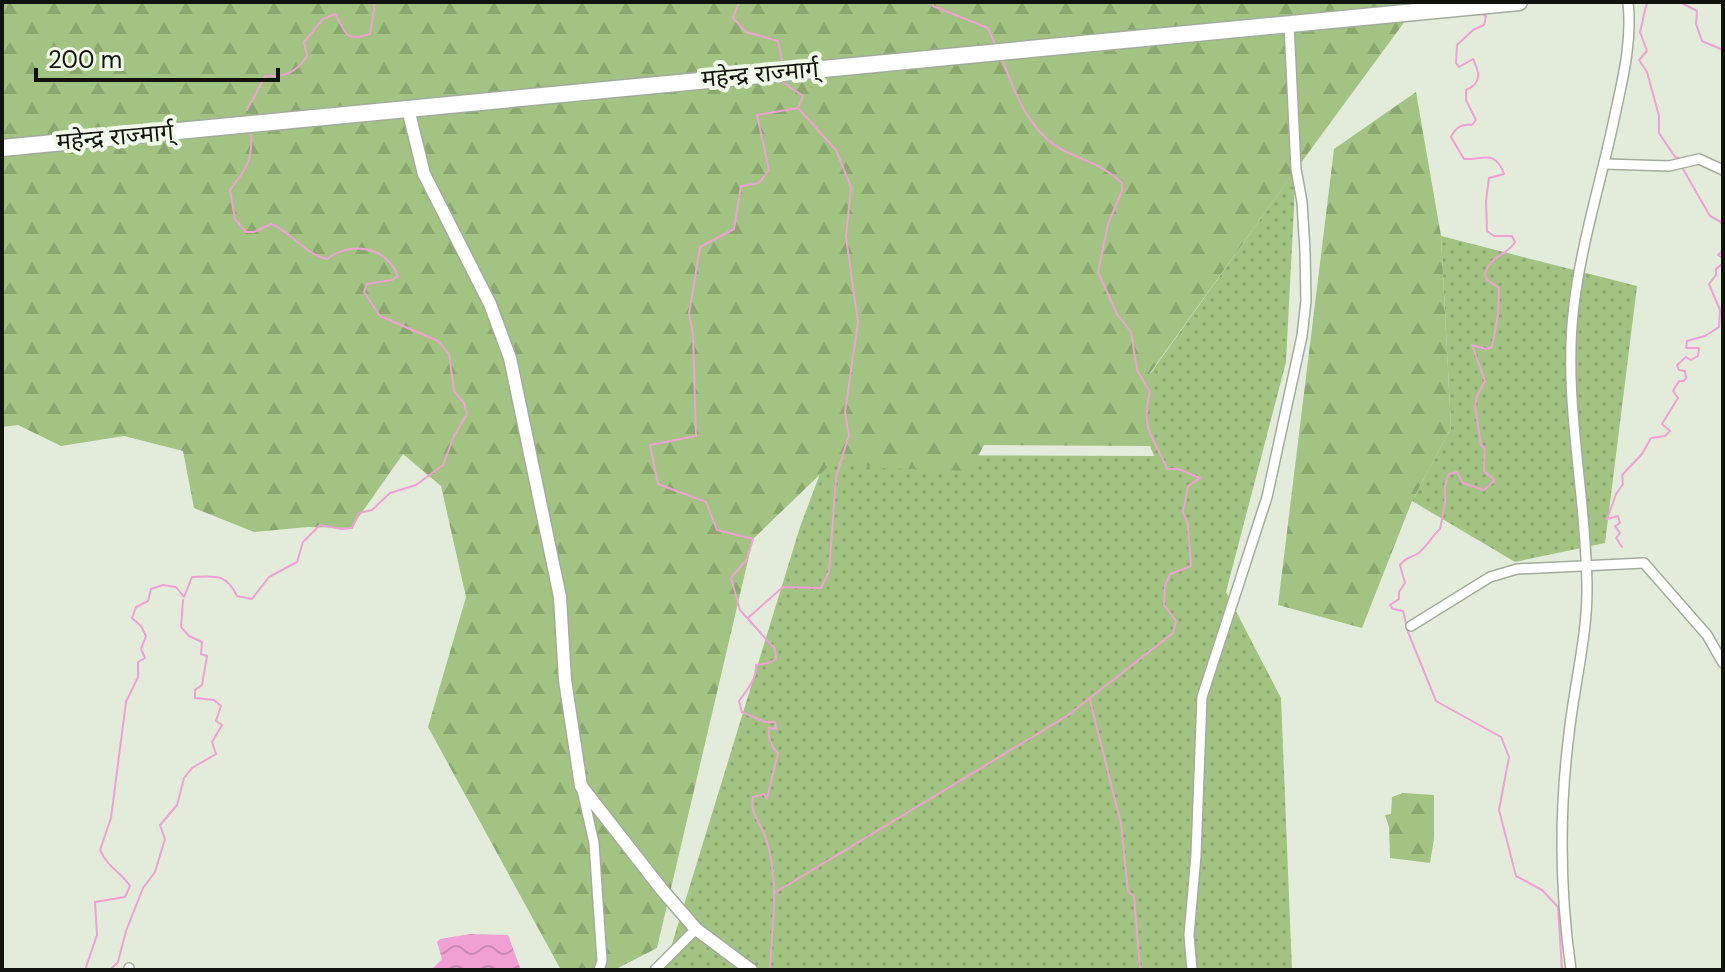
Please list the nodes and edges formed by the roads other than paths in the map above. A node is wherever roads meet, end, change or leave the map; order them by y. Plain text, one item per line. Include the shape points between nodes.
1 (1519, 2) edge
2 (1628, 2) edge
3 (1289, 24) junction
4 (408, 109) junction
5 (2, 148) edge
6 (1605, 164) junction
7 (1723, 170) edge
8 (1586, 565) junction
9 (1411, 626) dead end
10 (1723, 663) edge
11 (581, 786) junction
12 (696, 929) junction
13 (599, 970) edge
14 (655, 970) edge
15 (751, 970) edge
16 (1192, 970) edge
17 (1571, 970) edge

1 - 3 highway, महेन्द्र राज्मार्ग्
2 - 6 street via 1628,50
3 - 4 highway, महेन्द्र राज्मार्ग्
3 - 16 street via 1306,301 1267,497 1202,697 1189,935
4 - 5 highway, महेन्द्र राज्मार्ग्
4 - 11 street via 424,174 490,304 510,358 560,597 565,680
6 - 7 street via 1674,165 1699,159
6 - 8 street via 1583,250 1569,343
8 - 9 street via 1517,569 1490,577
8 - 10 street via 1644,563 1707,635
8 - 17 street via 1563,833 1562,892
11 - 12 street
11 - 13 street via 594,843
12 - 14 street
12 - 15 street

